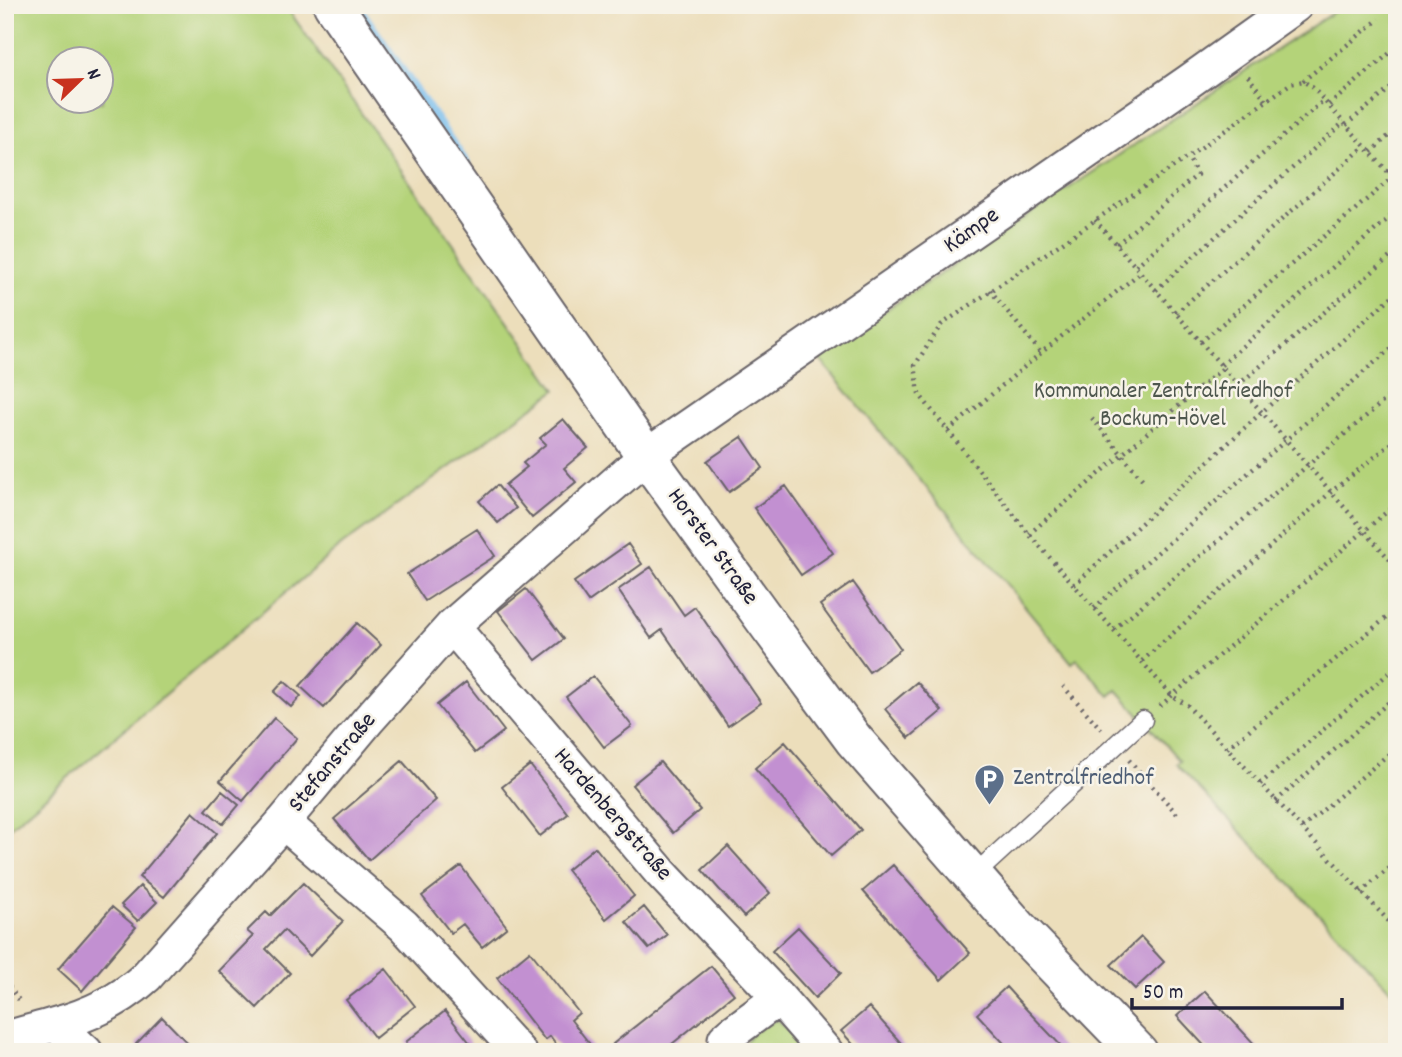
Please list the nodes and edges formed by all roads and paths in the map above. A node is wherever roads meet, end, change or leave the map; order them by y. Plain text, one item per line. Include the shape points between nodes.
1 (333, 5) edge
2 (1296, 5) edge
3 (1379, 19) dead end
4 (1397, 47) edge
5 (1304, 81) junction
6 (1397, 83) edge
7 (1326, 102) junction
8 (1345, 124) junction
9 (1397, 128) edge
10 (1365, 145) junction
11 (1371, 152) junction
12 (1188, 157) junction
13 (1397, 166) edge
14 (1393, 177) edge
15 (1397, 211) edge
16 (1095, 220) junction
17 (1117, 244) junction
18 (1397, 251) edge
19 (1136, 266) junction
20 (1141, 272) junction
21 (1156, 289) junction
22 (990, 290) junction
23 (1397, 292) edge
24 (1176, 313) junction
25 (1200, 342) junction
26 (1397, 343) edge
27 (1041, 353) junction
28 (1222, 367) junction
29 (1238, 385) junction
30 (1397, 390) edge
31 (1262, 412) junction
32 (1092, 418) dead end
33 (948, 431) junction
34 (1285, 439) junction
35 (1397, 439) edge
36 (1122, 455) junction
37 (646, 456) junction
38 (1309, 466) junction
39 (1143, 480) dead end
40 (1331, 492) junction
41 (1397, 503) edge
42 (1364, 531) junction
43 (1029, 534) junction
44 (1397, 568) edge
45 (1074, 585) junction
46 (1094, 608) junction
47 (1397, 608) edge
48 (452, 626) junction
49 (1114, 629) junction
50 (1142, 661) junction
51 (1397, 666) edge
52 (1397, 695) edge
53 (1172, 696) junction
54 (1143, 720) joint
55 (1397, 747) edge
56 (1227, 748) junction
57 (1260, 784) junction
58 (1276, 801) junction
59 (283, 822) junction
60 (1302, 828) junction
61 (1397, 862) edge
62 (972, 877) junction
63 (1361, 892) junction
64 (1397, 917) edge
65 (1390, 922) junction
66 (1397, 930) edge
67 (779, 998) junction
68 (57, 1024) junction
69 (5, 1039) edge
70 (86, 1052) edge
71 (519, 1052) edge
72 (727, 1052) edge
73 (826, 1052) edge
74 (1138, 1052) edge

1 - 37 street, Horster Straße
2 - 37 street, Kämpe
3 - 5 path
4 - 7 path
5 - 7 path
5 - 12 path via 1290,84
6 - 8 path
7 - 8 path
7 - 19 path
8 - 10 path
8 - 21 path
9 - 11 path
10 - 11 path
10 - 24 path
11 - 14 path
12 - 16 path
12 - 17 path via 1197,175
13 - 14 path
14 - 25 path
15 - 28 path
16 - 17 path
16 - 22 path
17 - 19 path
18 - 29 path
19 - 20 path
20 - 21 path
20 - 27 path
21 - 24 path
22 - 27 path
22 - 33 path via 941,325 915,365 919,394
23 - 31 path
24 - 25 path
25 - 28 path
26 - 34 path
27 - 33 path
28 - 29 path
28 - 36 path
29 - 31 path
30 - 38 path
31 - 34 path
31 - 45 path
32 - 36 path
33 - 43 path
34 - 38 path
34 - 46 path
35 - 40 path
36 - 39 path
36 - 43 path
37 - 48 street, Stefanstraße
37 - 62 street, Horster Straße via 854,740
38 - 40 path
38 - 49 path
40 - 42 path
40 - 50 path
41 - 42 path
42 - 44 path
42 - 53 path
43 - 45 path
45 - 46 path
46 - 49 path
47 - 56 path
48 - 59 street, Stefanstraße
48 - 67 street, Hardenbergstraße via 661,873
49 - 50 path
50 - 53 path
51 - 57 path
52 - 58 path
53 - 54 path
53 - 56 path
54 - 62 lane
55 - 60 path
56 - 57 path
57 - 58 path
58 - 60 path
59 - 68 street, Stefanstraße via 139,984 111,1003
59 - 71 street via 404,926
60 - 63 path
61 - 63 path
62 - 74 street, Horster Straße
63 - 65 path
64 - 65 path
65 - 66 path
67 - 72 street via 725,1039
67 - 73 street, Hardenbergstraße
68 - 69 street, Stefanstraße
68 - 70 street

